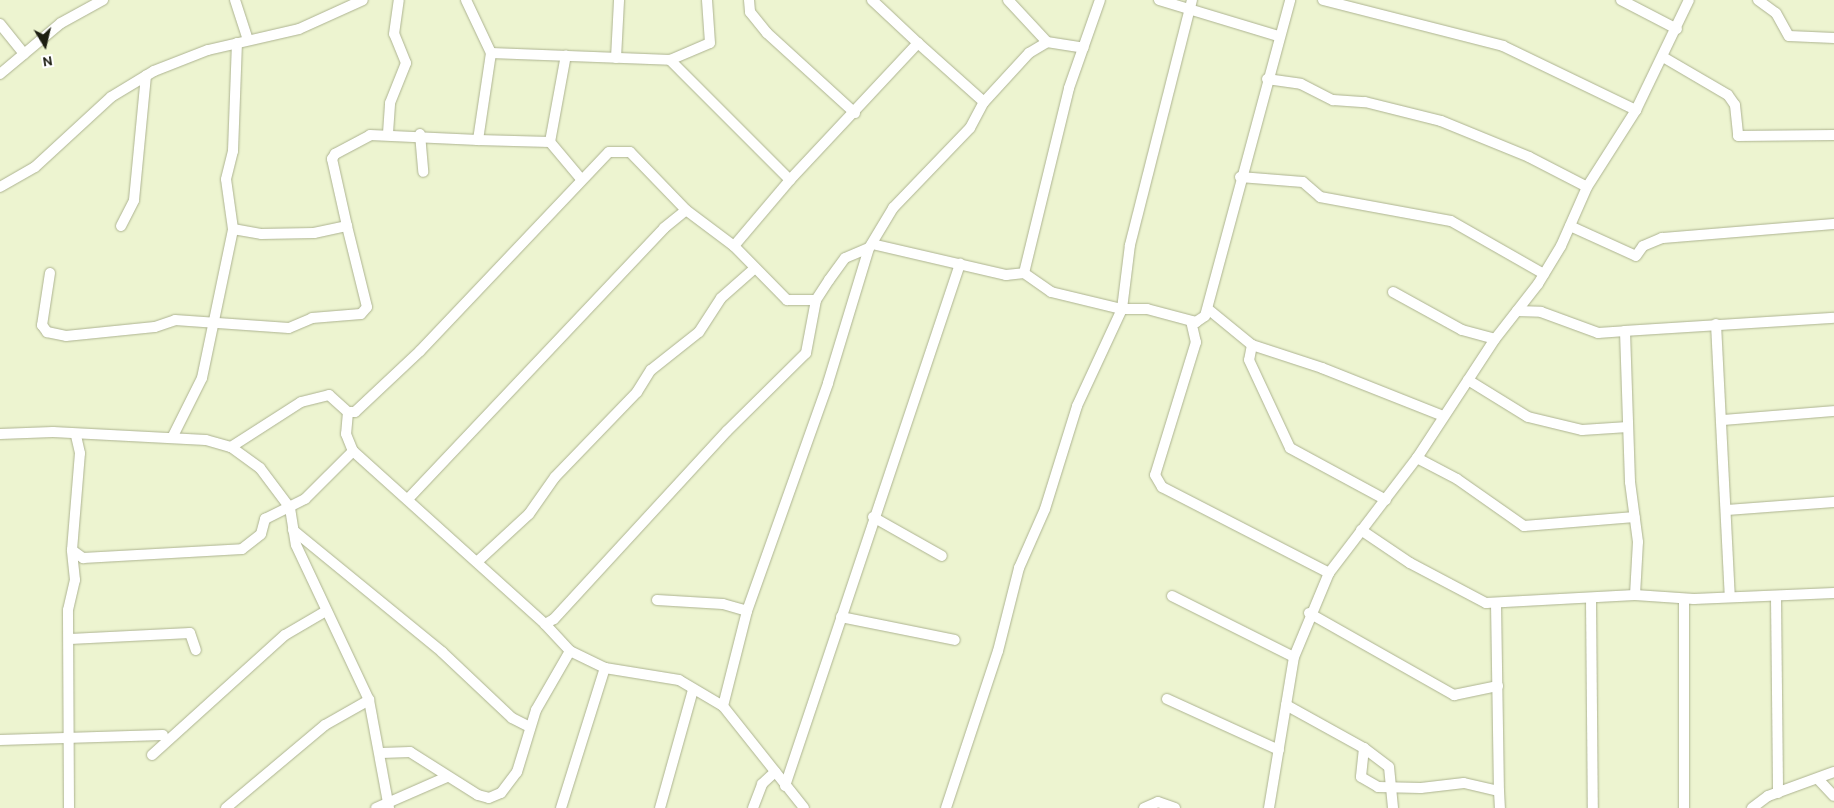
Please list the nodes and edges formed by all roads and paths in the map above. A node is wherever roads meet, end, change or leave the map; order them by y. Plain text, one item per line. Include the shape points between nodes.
1 (103, 0) edge
2 (235, 0) edge
3 (363, 0) edge
4 (399, 0) edge
5 (466, 0) edge
6 (619, 0) edge
7 (707, 0) edge
8 (750, 0) edge
9 (872, 0) edge
10 (1008, 0) edge
11 (1100, 0) edge
12 (1159, 0) edge
13 (1290, 0) edge
14 (1324, 0) edge
15 (1620, 0) edge
16 (1689, 0) edge
17 (1758, 0) edge
18 (1191, 3) edge
19 (0, 24) edge
20 (1678, 29) junction
21 (1278, 36) junction
22 (1834, 38) edge
23 (248, 40) junction
24 (1047, 42) junction
25 (237, 43) junction
26 (918, 43) junction
27 (1084, 48) junction
28 (492, 53) junction
29 (24, 54) junction
30 (566, 55) junction
31 (1663, 56) junction
32 (616, 58) junction
33 (670, 60) junction
34 (0, 74) edge
35 (146, 76) junction
36 (1266, 79) junction
37 (984, 102) junction
38 (1636, 110) junction
39 (855, 113) junction
40 (388, 133) junction
41 (420, 134) junction
42 (1834, 135) edge
43 (478, 140) junction
44 (550, 142) junction
45 (423, 172) dead end
46 (1240, 177) junction
47 (581, 179) junction
48 (790, 180) junction
49 (0, 186) edge
50 (1587, 187) junction
51 (686, 210) junction
52 (1834, 224) edge
53 (121, 226) dead end
54 (347, 226) junction
55 (1570, 226) junction
56 (233, 229) junction
57 (734, 246) junction
58 (871, 246) junction
59 (960, 264) junction
60 (755, 268) junction
61 (50, 273) dead end
62 (1024, 273) junction
63 (1544, 274) junction
64 (1393, 292) dead end
65 (816, 300) junction
66 (1122, 308) junction
67 (1208, 309) junction
68 (1517, 311) junction
69 (1834, 318) edge
70 (1191, 321) junction
71 (214, 322) junction
72 (1716, 324) junction
73 (1625, 331) junction
74 (1495, 339) junction
75 (1252, 345) junction
76 (1468, 380) junction
77 (1834, 411) edge
78 (348, 412) junction
79 (1443, 416) junction
80 (1722, 420) junction
81 (1628, 427) junction
82 (0, 434) edge
83 (76, 436) junction
84 (172, 438) junction
85 (231, 446) junction
86 (353, 451) junction
87 (1417, 458) junction
88 (408, 499) junction
89 (1386, 500) junction
90 (1834, 502) edge
91 (290, 508) junction
92 (1727, 510) junction
93 (873, 517) junction
94 (1635, 518) junction
95 (293, 530) junction
96 (1361, 530) junction
97 (72, 550) junction
98 (942, 556) dead end
99 (478, 561) junction
100 (1329, 572) junction
101 (1834, 593) edge
102 (1636, 595) junction
103 (1172, 596) dead end
104 (1730, 596) junction
105 (1776, 597) junction
106 (1591, 599) junction
107 (1684, 599) junction
108 (657, 600) dead end
109 (1496, 603) junction
110 (326, 611) junction
111 (747, 611) junction
112 (1309, 613) junction
113 (841, 617) junction
114 (545, 624) junction
115 (70, 639) junction
116 (956, 640) dead end
117 (196, 650) dead end
118 (570, 651) junction
119 (1294, 657) junction
120 (606, 668) junction
121 (1498, 686) junction
122 (693, 690) junction
123 (1167, 699) dead end
124 (369, 700) junction
125 (1286, 705) junction
126 (723, 706) junction
127 (530, 727) junction
128 (163, 735) dead end
129 (69, 736) junction
130 (0, 740) edge
131 (1364, 748) junction
132 (1279, 750) junction
133 (380, 754) junction
134 (152, 755) dead end
135 (775, 772) junction
136 (1834, 772) edge
137 (447, 777) junction
138 (1818, 779) junction
139 (785, 786) junction
140 (1393, 788) junction
141 (1499, 791) junction
142 (1778, 794) junction
143 (1834, 796) edge
144 (389, 804) edge
145 (69, 808) edge
146 (226, 808) edge
147 (376, 808) edge
148 (561, 808) edge
149 (660, 808) edge
150 (753, 808) edge
151 (804, 808) edge
152 (946, 808) edge
153 (1144, 808) edge
154 (1175, 808) edge
155 (1269, 808) edge
156 (1393, 808) edge
157 (1500, 808) edge
158 (1594, 808) edge
159 (1684, 808) edge
160 (1752, 808) edge

1 - 29 street via 61,23
2 - 23 street
3 - 23 street via 299,29
4 - 40 street via 394,34 406,63 390,103
5 - 28 street
6 - 32 street
7 - 33 street via 710,43
8 - 39 street via 750,12 767,33
9 - 26 street
10 - 24 street
11 - 27 street
12 - 18 street
13 - 21 street
14 - 38 street via 1504,46
15 - 20 street
16 - 20 street
17 - 22 street via 1776,13 1789,36
18 - 21 street
18 - 66 street via 1156,157 1130,245
19 - 29 street
20 - 31 street
21 - 36 street
23 - 25 street
24 - 27 street
24 - 37 street via 1029,53
25 - 35 street
25 - 56 street via 234,143 226,179
26 - 37 street
26 - 39 street
27 - 62 street via 1069,88
28 - 30 street
28 - 43 street
29 - 34 street
30 - 32 street
30 - 44 street
31 - 38 street
31 - 42 street via 1728,95 1736,105 1738,136
32 - 33 street
33 - 48 street
35 - 49 street via 111,97 35,167
35 - 53 street via 134,200
36 - 46 street
36 - 50 street via 1301,84 1332,100 1365,102 1441,121 1529,156
37 - 58 street via 970,128 893,208
38 - 50 street
39 - 48 street
40 - 41 street
40 - 54 street via 370,135 333,157
41 - 43 street
41 - 45 street
43 - 44 street
44 - 47 street
46 - 63 street via 1303,182 1320,197 1451,221
46 - 67 street
47 - 51 street via 606,154 623,150
47 - 78 street via 389,382 355,412
48 - 57 street
50 - 55 street
51 - 57 street
51 - 88 street via 664,228
52 - 55 street via 1662,238 1643,246 1636,256
54 - 56 street via 306,234 261,234
54 - 71 street via 366,288 368,307 361,314 312,318 289,328
55 - 63 street
56 - 71 street
57 - 60 street
58 - 59 street
58 - 65 street via 845,258
58 - 111 street via 828,382
59 - 62 street via 1006,274
59 - 93 street
60 - 65 street via 787,300
60 - 99 street via 721,298 699,332 652,370 637,392 555,476 529,514
61 - 71 street via 42,325 47,332 66,336 155,327 175,320
62 - 66 street via 1051,292
63 - 68 street
64 - 74 street via 1462,330
65 - 114 street via 806,353 727,431 570,603
66 - 70 street via 1147,309
66 - 152 street via 1077,406 1045,509 1019,568 998,651
67 - 70 street via 1201,320
67 - 75 street
68 - 73 street via 1541,312 1598,333
68 - 74 street
69 - 72 street
70 - 100 street via 1196,342 1155,474 1162,486
71 - 84 street via 202,378
72 - 73 street
72 - 80 street
73 - 81 street
74 - 76 street
75 - 79 street via 1322,368
75 - 89 street via 1249,360 1290,448
76 - 79 street
76 - 81 street via 1528,417 1582,430
77 - 80 street
78 - 85 street via 329,395 301,402
78 - 86 street via 346,434
79 - 87 street
80 - 92 street
81 - 94 street
82 - 83 street
83 - 84 street
83 - 97 street via 80,453
84 - 85 street
85 - 91 street via 260,468
86 - 88 street
86 - 91 street
87 - 89 street
87 - 94 street via 1457,478 1524,526
88 - 99 street
89 - 96 street
90 - 92 street
91 - 95 street
91 - 97 street via 265,519 261,534 242,549 228,552 83,558
92 - 104 street
93 - 98 street
93 - 113 street
94 - 102 street
95 - 110 street
95 - 127 street via 442,652 512,718
96 - 100 street
96 - 109 street via 1410,563 1486,603
97 - 115 street via 76,580 68,610
99 - 114 street
100 - 112 street
101 - 105 street
102 - 106 street
102 - 107 street
103 - 119 street
104 - 105 street
104 - 107 street
105 - 142 street
106 - 109 street
106 - 158 street
107 - 159 street
108 - 111 street via 724,604
109 - 121 street
110 - 124 street
110 - 134 street via 285,635
111 - 126 street
112 - 119 street
112 - 121 street via 1454,695
113 - 116 street
113 - 139 street
114 - 118 street
115 - 117 street via 190,633
115 - 129 street
118 - 120 street
118 - 127 street
119 - 125 street
120 - 122 street via 679,680
120 - 148 street
121 - 141 street
122 - 126 street
122 - 149 street
123 - 132 street
124 - 133 street
124 - 146 street via 325,725
125 - 131 street
125 - 132 street
126 - 135 street
127 - 137 street via 517,772 506,791 489,798
128 - 129 street
129 - 130 street
129 - 145 street
131 - 140 street via 1389,766
131 - 140 street via 1361,777 1378,787
132 - 155 street
133 - 137 street via 410,752
133 - 144 street
135 - 139 street
135 - 150 street via 762,784
136 - 138 street
137 - 144 street
138 - 142 street
138 - 143 street
139 - 151 street
140 - 141 street via 1464,783
140 - 156 street
141 - 157 street
142 - 160 street
144 - 147 street
153 - 154 street via 1158,802

